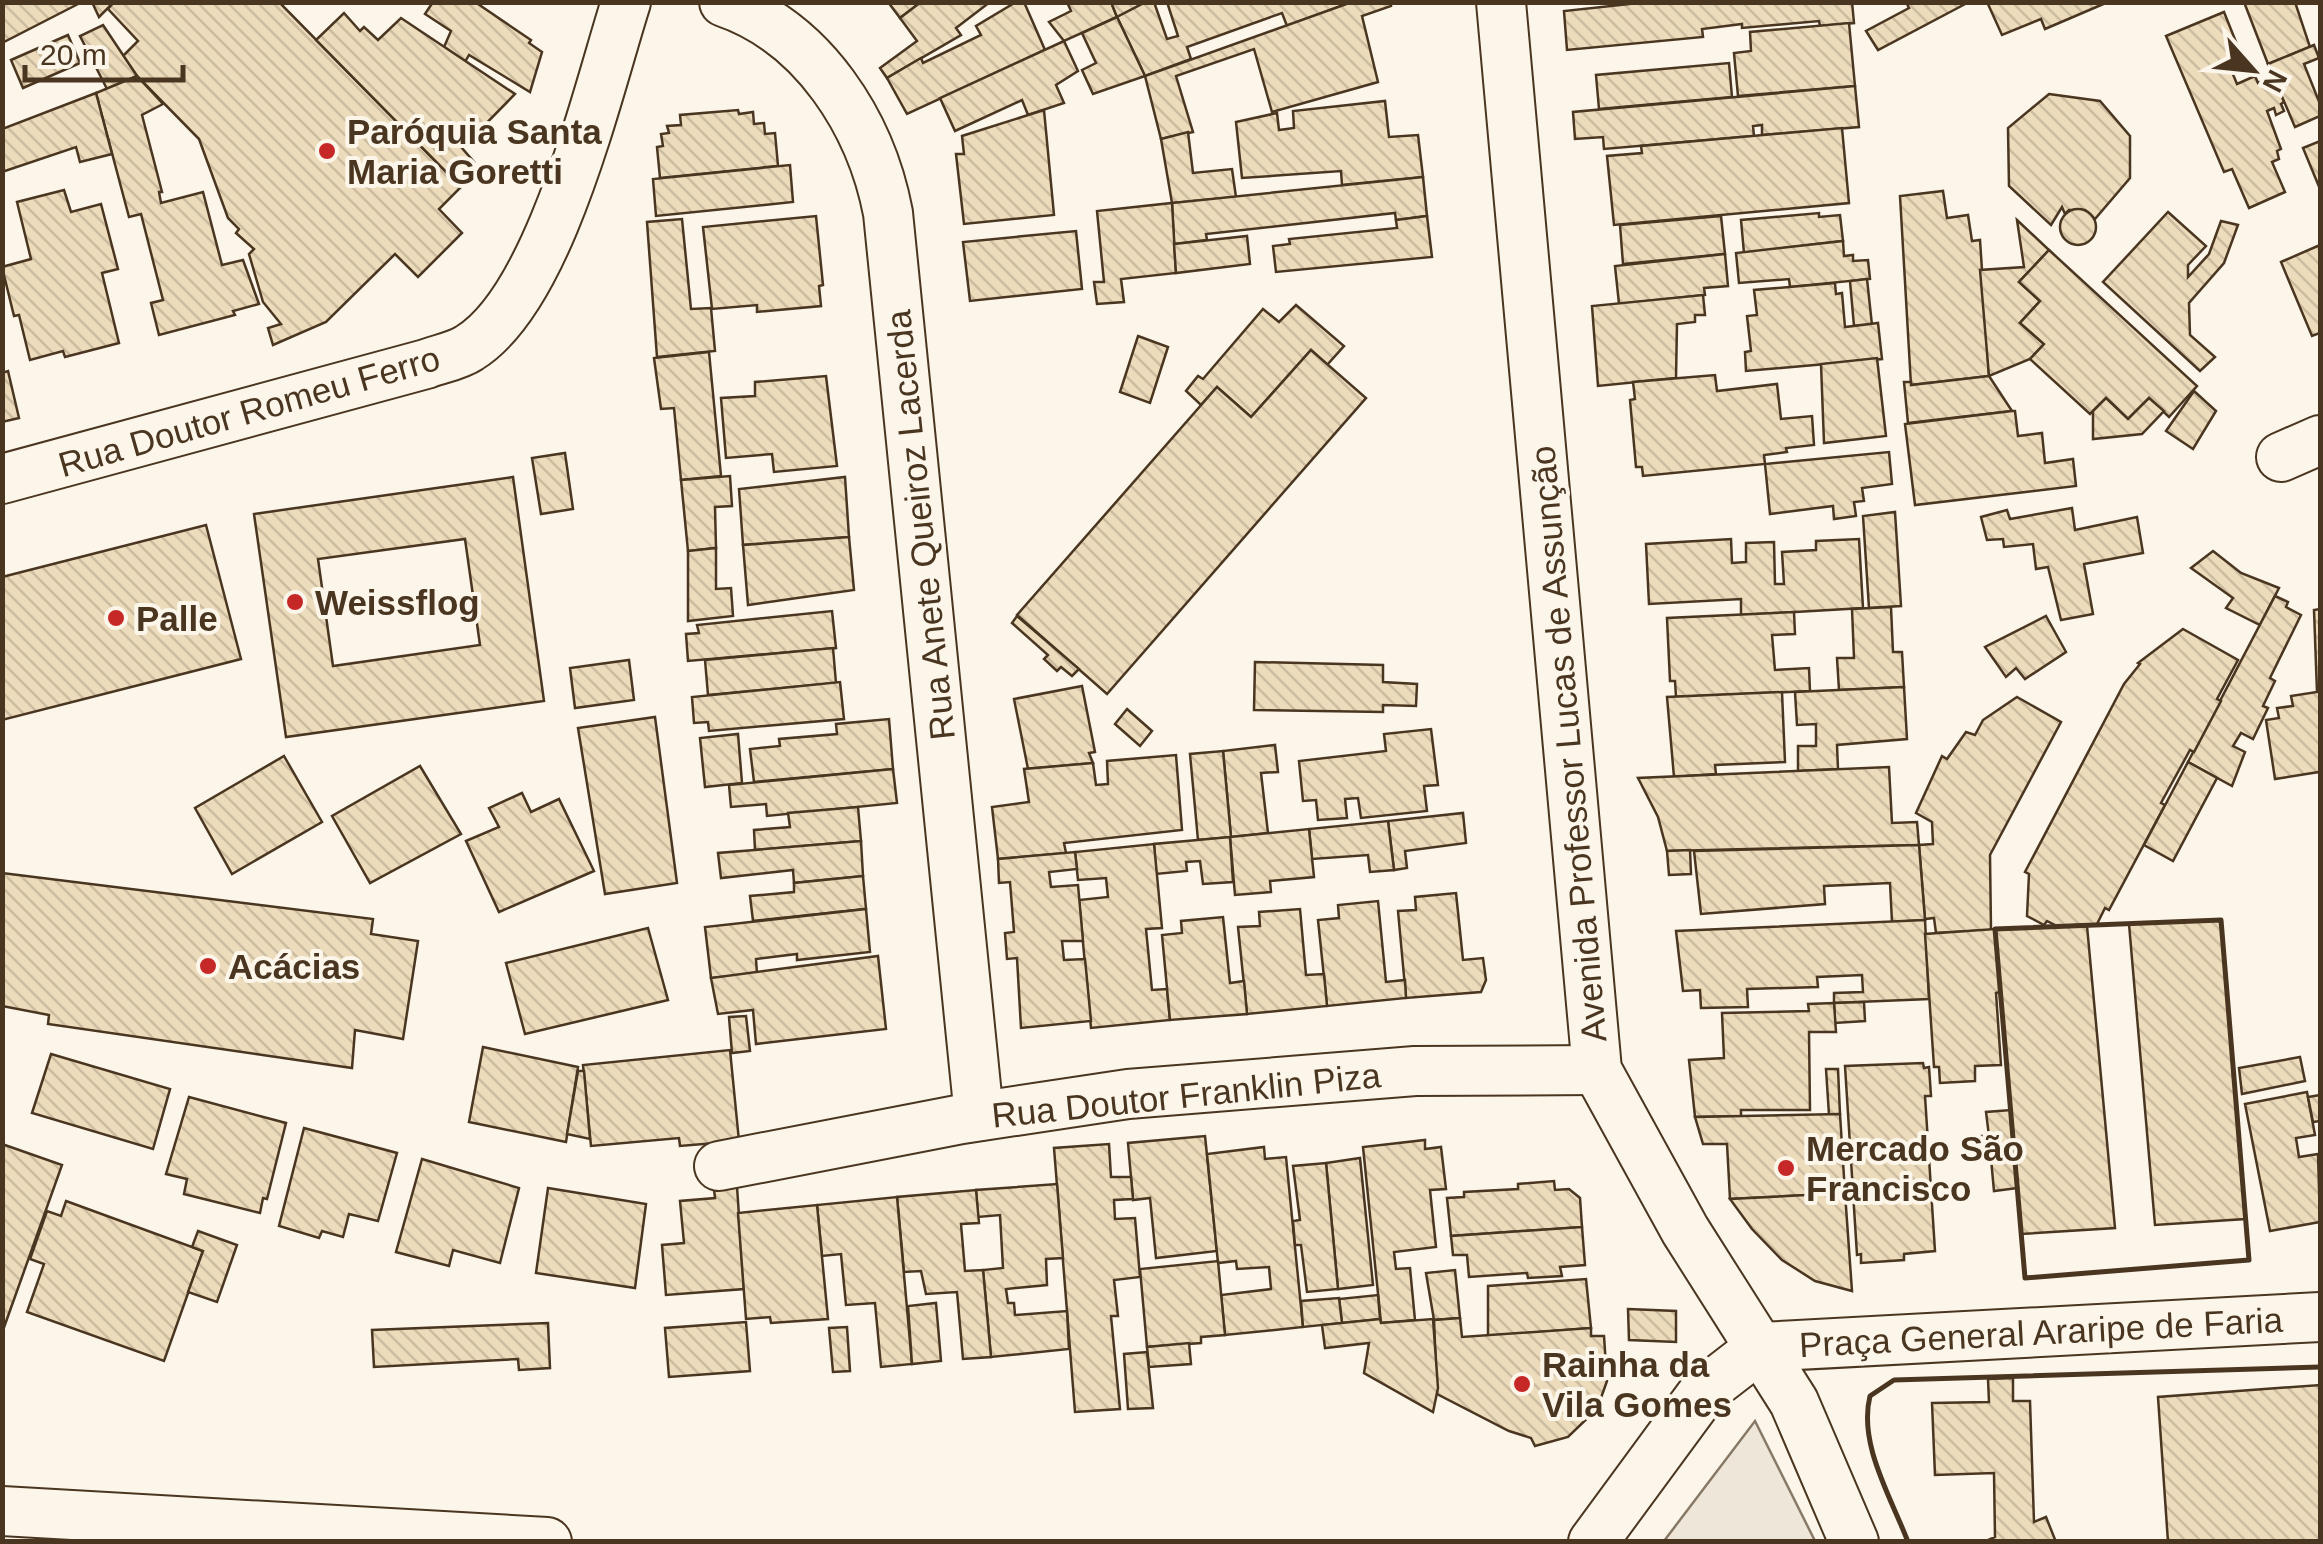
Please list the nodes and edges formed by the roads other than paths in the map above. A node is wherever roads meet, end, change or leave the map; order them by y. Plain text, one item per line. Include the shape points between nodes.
1 (626, 2) edge
2 (724, 2) edge
3 (1501, 2) edge
4 (2, 480) edge
5 (1597, 1070) junction
6 (979, 1116) junction
7 (718, 1166) dead end
8 (2320, 1317) edge
9 (1761, 1347) junction
10 (2, 1511) edge
11 (548, 1542) edge
12 (1593, 1542) edge
13 (1854, 1542) edge

1 - 4 street, Rua Doutor Romeu Ferro via 553,231 504,318 469,349
2 - 6 street, Rua Anete Queiroz Lacerda via 775,27 822,70 880,173
3 - 5 street, Avenida Professor Lucas de Assunção
5 - 6 street, Rua Doutor Franklin Piza via 1415,1071 1128,1094
5 - 9 street, Avenida Professor Lucas de Assunção via 1685,1230
6 - 7 street, Rua Doutor Franklin Piza
8 - 9 street, Praça General Araripe de Faria
9 - 12 street via 1704,1392
9 - 13 street, Avenida Professor Lucas de Assunção via 1801,1417
10 - 11 street

